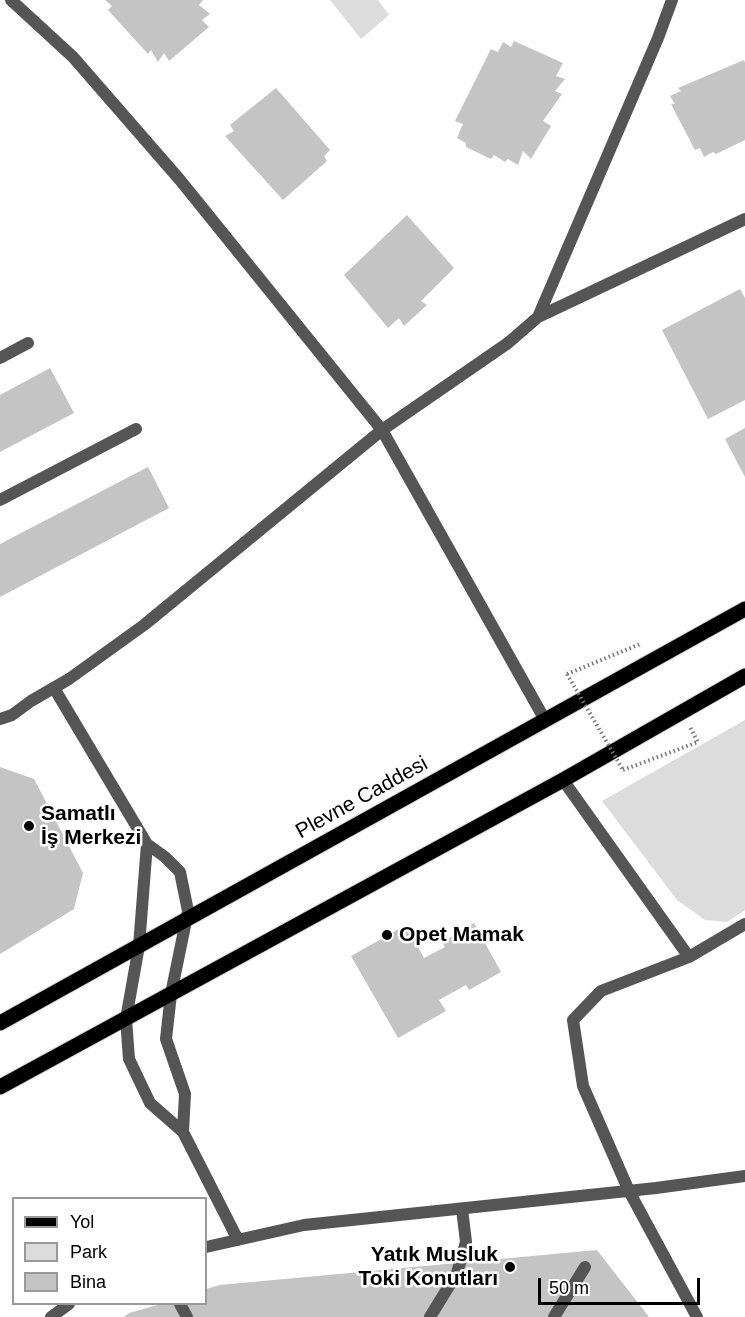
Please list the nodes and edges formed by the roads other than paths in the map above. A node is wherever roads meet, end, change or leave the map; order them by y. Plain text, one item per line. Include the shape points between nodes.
1 (11, 0) edge
2 (672, 0) edge
3 (745, 219) edge
4 (538, 317) junction
5 (28, 343) dead end
6 (0, 358) edge
7 (136, 429) dead end
8 (382, 430) junction
9 (0, 500) edge
10 (745, 609) edge
11 (745, 676) edge
12 (54, 688) junction
13 (0, 720) edge
14 (545, 720) junction
15 (563, 780) junction
16 (147, 844) junction
17 (186, 920) junction
18 (745, 924) edge
19 (139, 946) junction
20 (690, 957) junction
21 (171, 994) junction
22 (126, 1018) junction
23 (0, 1023) edge
24 (0, 1087) edge
25 (183, 1132) junction
26 (745, 1176) edge
27 (629, 1191) junction
28 (462, 1209) junction
29 (238, 1240) junction
30 (207, 1247) edge
31 (585, 1267) dead end
32 (68, 1305) edge
33 (51, 1317) edge
34 (430, 1317) edge
35 (554, 1317) edge
36 (697, 1317) edge

1 - 8 street via 73,57 180,180
2 - 4 street
3 - 4 street
4 - 8 street via 508,343
5 - 6 street
7 - 9 street
8 - 12 street via 144,625
8 - 14 street
10 - 14 main road, Plevne Caddesi
11 - 15 main road
12 - 13 street
12 - 16 street
14 - 17 main road, Plevne Caddesi
15 - 20 street
15 - 21 main road
16 - 17 street via 180,872 188,911
16 - 19 street
17 - 19 main road, Plevne Caddesi
17 - 21 street
18 - 20 street
19 - 22 street
19 - 23 main road, Plevne Caddesi
20 - 27 street via 601,991 573,1020 583,1086
21 - 22 main road
21 - 25 street via 166,1039 184,1094
22 - 24 main road
22 - 25 street via 129,1059 150,1103
25 - 29 street
26 - 27 street
27 - 28 street
27 - 36 street
28 - 29 street via 304,1225
28 - 34 street via 466,1242 457,1273
29 - 30 street
31 - 35 street
32 - 33 street

